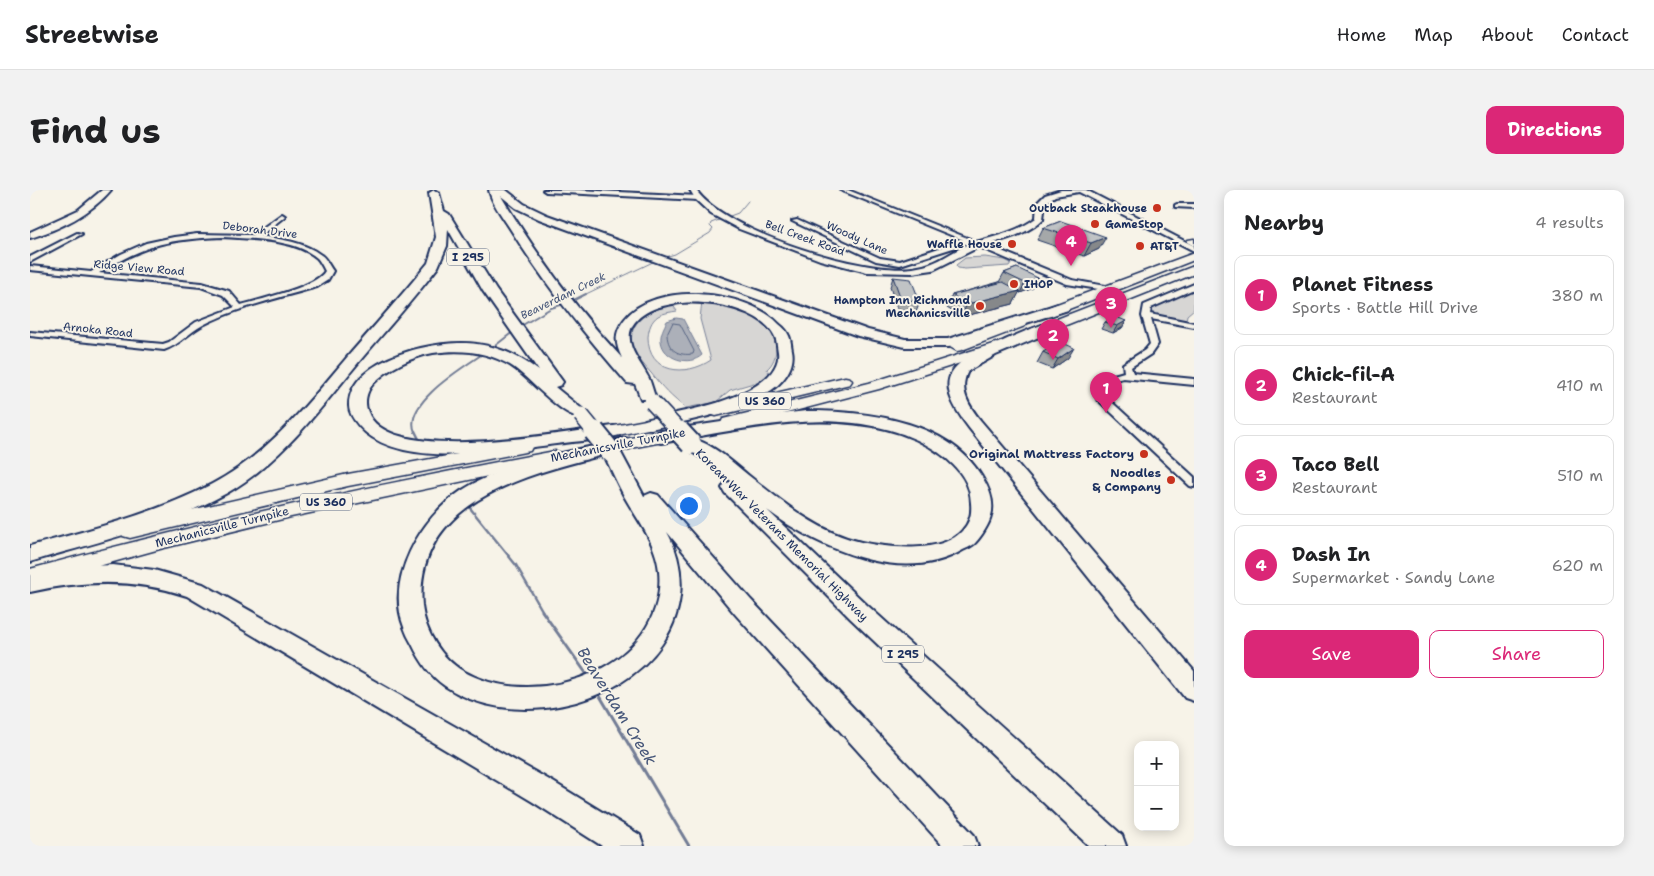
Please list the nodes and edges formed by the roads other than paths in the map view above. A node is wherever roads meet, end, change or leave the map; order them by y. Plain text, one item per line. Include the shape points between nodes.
1 (107, 190) edge
2 (492, 190) edge
3 (500, 190) edge
4 (546, 190) edge
5 (693, 190) edge
6 (844, 190) edge
7 (1080, 190) edge
8 (433, 192) edge
9 (597, 192) edge
10 (1054, 193) edge
11 (1090, 193) edge
12 (698, 198) junction
13 (1177, 206) dead end
14 (1194, 206) edge
15 (282, 216) dead end
16 (796, 221) dead end
17 (79, 234) dead end
18 (30, 235) edge
19 (253, 238) junction
20 (969, 240) junction
21 (978, 244) junction
22 (1193, 244) edge
23 (1194, 256) edge
24 (952, 257) junction
25 (1010, 257) junction
26 (30, 260) edge
27 (30, 268) edge
28 (1194, 270) edge
29 (92, 274) junction
30 (1194, 276) edge
31 (1070, 282) junction
32 (1160, 283) junction
33 (1194, 286) edge
34 (1108, 289) junction
35 (1088, 297) junction
36 (1063, 306) junction
37 (239, 307) junction
38 (1146, 316) junction
39 (1194, 325) edge
40 (1053, 326) junction
41 (30, 334) edge
42 (164, 346) joint
43 (1129, 376) junction
44 (1194, 382) edge
45 (650, 399) junction
46 (580, 414) junction
47 (656, 431) junction
48 (617, 442) junction
49 (700, 451) junction
50 (629, 478) junction
51 (1194, 483) edge
52 (30, 556) edge
53 (30, 577) edge
54 (30, 583) edge
55 (1194, 690) edge
56 (629, 846) edge
57 (963, 846) edge
58 (1112, 846) edge

1 - 18 main road via 78,214
2 - 45 highway, Korean War Veterans Memorial Highway / I 295 via 557,290
3 - 36 highway via 530,211 863,333 905,343 949,343
4 - 9 street
5 - 12 street, Bell Creek Road
6 - 20 street
7 - 10 street, Bell Creek Road
7 - 11 street, Bell Creek Road
8 - 46 highway, I 295 via 469,258 507,317
8 - 52 highway via 443,237 434,264 270,452 221,487 177,509
9 - 12 street
10 - 11 street
10 - 21 street, Bell Creek Road via 1041,203 1041,216 1036,222 1023,230
10 - 21 street, Bell Creek Road via 1039,195 1031,202 1032,214 1026,222
11 - 22 street, Bell Creek Road
12 - 24 street, Bell Creek Road via 740,226 808,254 856,267 920,269 939,265
13 - 14 street
15 - 19 street
16 - 20 street, Woody Lane via 890,263 900,263
17 - 26 street
19 - 29 street, Deborah Drive via 200,235 165,240 136,249
19 - 37 street, Deborah Drive via 306,247 322,258 329,271 325,278 307,289
20 - 21 street
21 - 24 street, Bell Creek Road
21 - 25 street
23 - 34 highway, Mechanicsville Turnpike / US 360
24 - 25 street via 976,252
25 - 31 street
27 - 29 street, Ridge View Road
28 - 32 highway, Mechanicsville Turnpike / US 360
29 - 37 street, Ridge View Road via 202,285 226,293
30 - 32 highway
31 - 34 street
31 - 35 street
32 - 40 highway, Mechanicsville Turnpike / US 360
33 - 38 street via 1149,305
34 - 35 highway, Mechanicsville Turnpike / US 360
35 - 36 highway, Mechanicsville Turnpike / US 360
36 - 47 highway, Mechanicsville Turnpike / US 360 via 969,343 879,372
37 - 42 street, Deborah Drive via 199,324 172,344
38 - 39 street
38 - 43 street via 1154,344 1148,352 1126,366
40 - 47 highway, Mechanicsville Turnpike / US 360 via 874,386 742,420
40 - 55 highway via 968,363 957,378 958,399 987,439
41 - 42 street, Arnoka Road
43 - 44 street
43 - 51 street via 1113,378 1099,387 1100,397
45 - 47 highway via 628,357 623,339 624,329 630,320 648,307 685,299 726,302 749,308 767,319 784,340 786,354 782,370 770,383 760,390
45 - 49 highway, Korean War Veterans Memorial Highway / I 295, bridge
46 - 48 highway, I 295, bridge
46 - 48 highway via 531,372 504,356 480,348 433,349 392,362 363,387 357,400 362,422 373,432 393,440 438,448
47 - 48 highway, Mechanicsville Turnpike / US 360
47 - 49 highway via 796,417 839,417 892,425 934,442 962,462 981,488 983,517 972,535 947,551 909,556 876,553 844,544 803,526 719,461
48 - 50 highway
48 - 50 highway via 497,480 458,504 440,522 428,537 411,586 412,614 421,643 435,661 455,678 482,691 531,699 592,687 628,665 646,648 661,626 667,612 671,584 660,538 638,503
48 - 52 highway, Mechanicsville Turnpike / US 360 via 444,461 283,494
48 - 53 highway, Mechanicsville Turnpike / US 360 via 302,507
49 - 58 highway, Korean War Veterans Memorial Highway / I 295 via 859,612
50 - 57 highway
54 - 56 highway via 85,574 128,574 174,582 196,590 543,792

